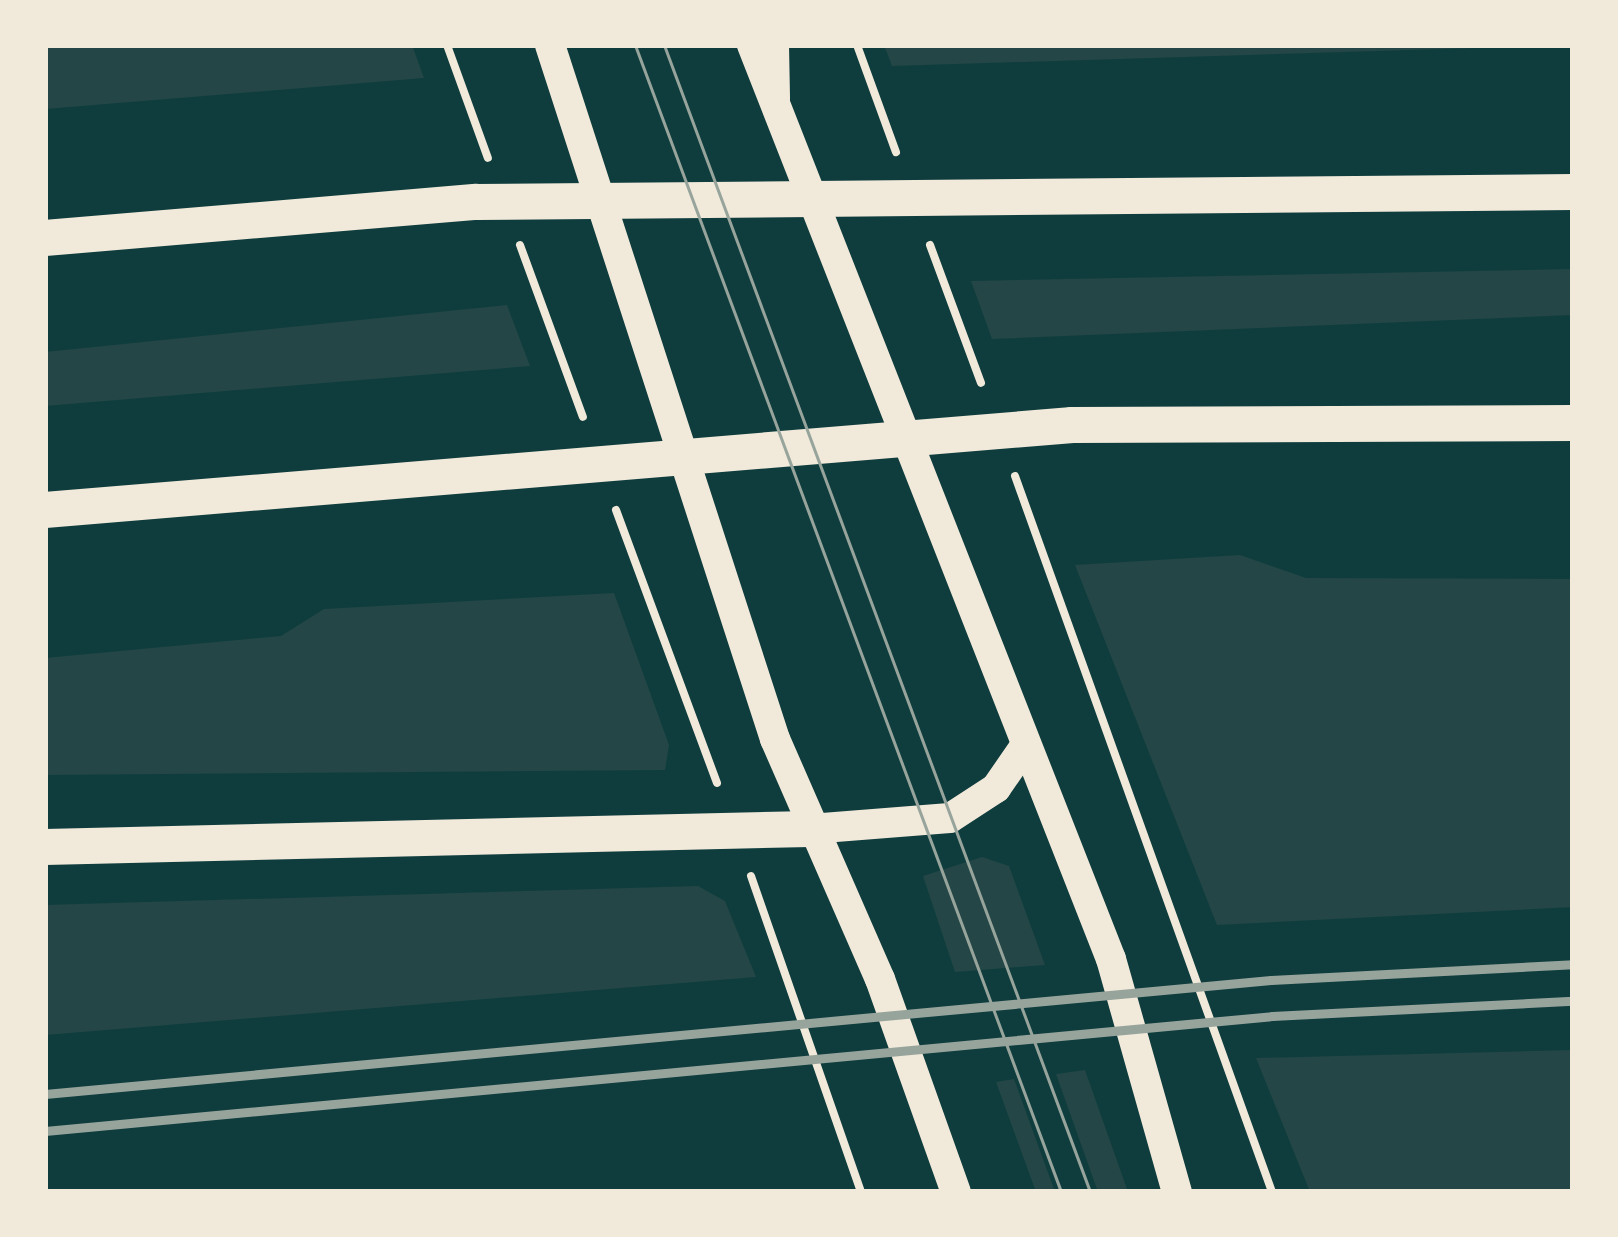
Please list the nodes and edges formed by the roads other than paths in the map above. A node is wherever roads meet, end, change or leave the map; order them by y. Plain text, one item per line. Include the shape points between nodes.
1 (550, 45) edge
2 (752, 45) edge
3 (778, 45) edge
4 (778, 125) junction
5 (1573, 192) edge
6 (45, 238) edge
7 (1573, 423) edge
8 (45, 510) edge
9 (1019, 735) junction
10 (810, 829) junction
11 (45, 847) edge
12 (956, 1192) edge
13 (1177, 1192) edge

1 - 10 main road
2 - 4 main road
3 - 4 main road
4 - 9 main road
5 - 6 highway via 476,202
7 - 8 highway via 1072,425
9 - 10 main road via 996,788 950,818
9 - 13 main road via 1148,1064
10 - 11 highway
10 - 12 main road via 880,979

